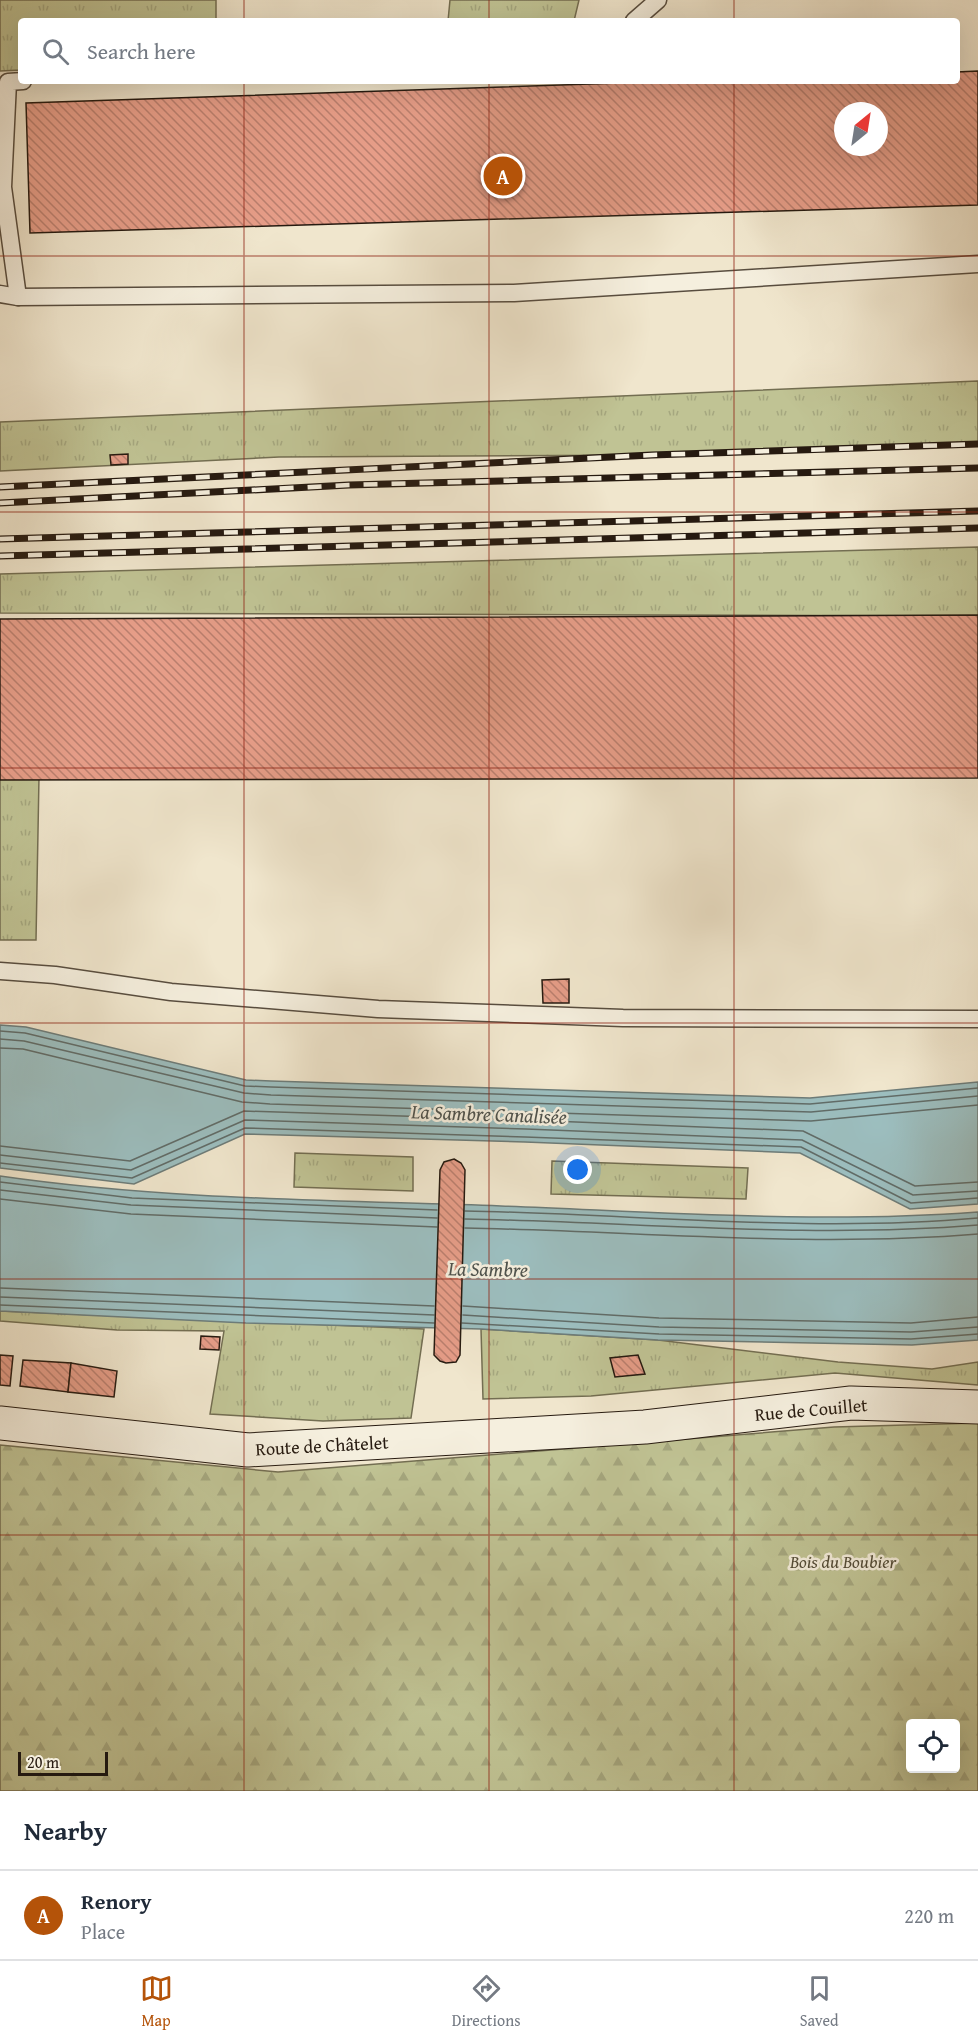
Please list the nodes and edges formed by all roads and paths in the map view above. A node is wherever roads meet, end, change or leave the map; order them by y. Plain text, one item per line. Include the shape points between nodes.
1 (658, 0) edge
2 (637, 18) edge
3 (18, 81) edge
4 (978, 264) edge
5 (0, 294) edge
6 (18, 297) junction
7 (0, 970) edge
8 (978, 1019) edge
9 (978, 1407) edge
10 (0, 1423) edge
11 (645, 1427) joint

1 - 2 lane
3 - 6 lane via 8,82 3,187
4 - 6 lane via 514,292
5 - 6 lane
7 - 8 lane via 209,996 401,1010 623,1018
9 - 11 main road, Rue de Couillet via 851,1403
10 - 11 main road, Route de Châtelet via 248,1450

